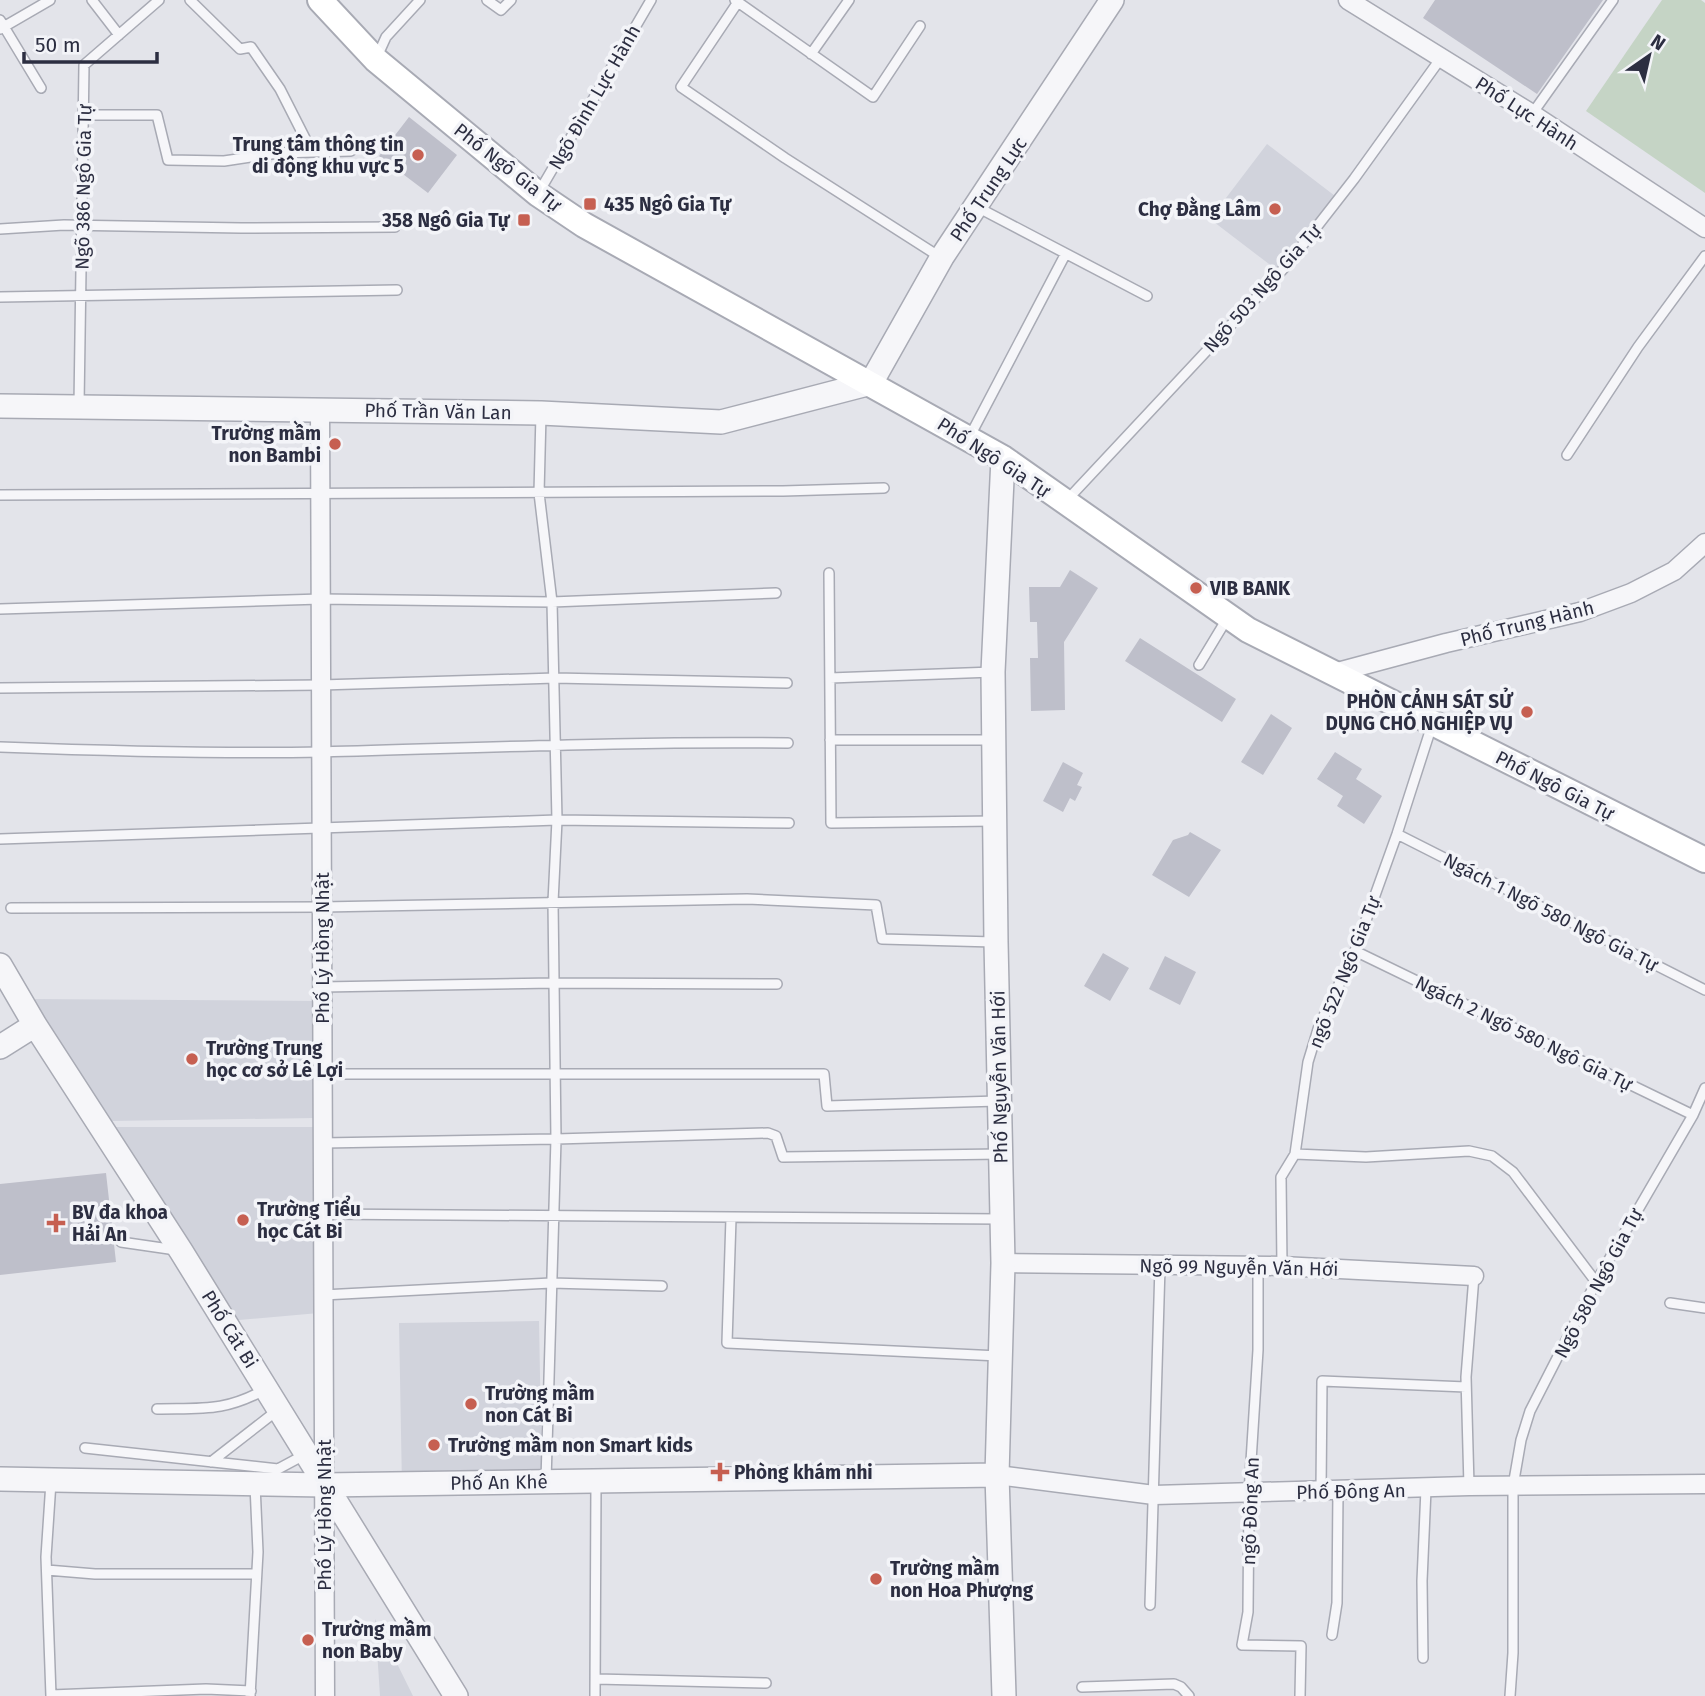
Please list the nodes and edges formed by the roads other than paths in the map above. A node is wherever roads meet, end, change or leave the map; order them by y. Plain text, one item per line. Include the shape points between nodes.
1 (50, 0) edge
2 (92, 0) edge
3 (159, 0) edge
4 (190, 0) edge
5 (320, 0) edge
6 (420, 0) edge
7 (486, 0) edge
8 (511, 0) edge
9 (849, 0) edge
10 (1112, 0) edge
11 (1348, 0) edge
12 (1614, 0) edge
13 (737, 1) edge
14 (645, 2) edge
15 (1, 25) edge
16 (920, 26) dead end
17 (119, 35) junction
18 (811, 54) junction
19 (1441, 58) junction
20 (376, 60) junction
21 (41, 88) dead end
22 (1532, 114) junction
23 (84, 115) junction
24 (351, 151) dead end
25 (312, 152) junction
26 (538, 194) junction
27 (977, 207) junction
28 (81, 225) junction
29 (395, 227) dead end
30 (1705, 228) edge
31 (0, 229) edge
32 (1065, 255) junction
33 (1705, 256) edge
34 (942, 257) junction
35 (397, 290) dead end
36 (82, 296) junction
37 (1147, 296) dead end
38 (0, 297) edge
39 (871, 383) junction
40 (0, 406) edge
41 (79, 407) junction
42 (320, 410) junction
43 (541, 413) junction
44 (969, 438) junction
45 (1567, 455) dead end
46 (1003, 458) junction
47 (884, 488) dead end
48 (539, 493) junction
49 (320, 494) junction
50 (0, 495) edge
51 (1065, 503) junction
52 (1705, 543) edge
53 (829, 573) dead end
54 (776, 593) dead end
55 (321, 599) junction
56 (552, 602) junction
57 (0, 609) edge
58 (1228, 616) junction
59 (1199, 665) dead end
60 (993, 672) junction
61 (1334, 673) junction
62 (555, 678) junction
63 (830, 678) junction
64 (787, 683) dead end
65 (321, 685) junction
66 (0, 688) edge
67 (1432, 723) junction
68 (830, 740) junction
69 (994, 740) junction
70 (788, 743) dead end
71 (555, 744) junction
72 (0, 747) edge
73 (321, 752) junction
74 (556, 820) junction
75 (995, 821) junction
76 (789, 823) dead end
77 (322, 828) junction
78 (1397, 834) junction
79 (0, 839) edge
80 (1705, 860) edge
81 (553, 902) junction
82 (322, 907) junction
83 (11, 908) dead end
84 (996, 942) junction
85 (1355, 951) junction
86 (0, 965) edge
87 (554, 983) junction
88 (778, 984) dead end
89 (322, 988) junction
90 (1705, 990) edge
91 (35, 1025) junction
92 (0, 1047) edge
93 (322, 1074) junction
94 (554, 1076) junction
95 (1705, 1088) edge
96 (1000, 1100) junction
97 (1693, 1115) junction
98 (556, 1139) junction
99 (323, 1143) junction
100 (1001, 1154) junction
101 (1295, 1154) junction
102 (323, 1214) junction
103 (554, 1217) junction
104 (732, 1218) junction
105 (1002, 1219) junction
106 (121, 1242) dead end
107 (181, 1251) junction
108 (1003, 1263) junction
109 (1160, 1266) junction
110 (1282, 1266) junction
111 (1258, 1267) junction
112 (1474, 1276) joint
113 (1596, 1282) junction
114 (551, 1283) junction
115 (662, 1286) dead end
116 (323, 1295) junction
117 (1670, 1303) dead end
118 (1705, 1308) edge
119 (1001, 1356) junction
120 (1466, 1387) junction
121 (267, 1388) junction
122 (157, 1409) dead end
123 (279, 1409) junction
124 (85, 1448) dead end
125 (306, 1454) junction
126 (211, 1462) junction
127 (997, 1475) junction
128 (0, 1479) edge
129 (51, 1480) junction
130 (546, 1481) junction
131 (596, 1481) junction
132 (255, 1483) junction
133 (1705, 1483) edge
134 (324, 1485) junction
135 (1469, 1486) junction
136 (1513, 1486) junction
137 (1426, 1489) junction
138 (1330, 1491) junction
139 (1249, 1493) junction
140 (1154, 1495) junction
141 (47, 1570) junction
142 (256, 1574) junction
143 (1150, 1605) dead end
144 (1332, 1634) dead end
145 (1423, 1658) dead end
146 (596, 1679) junction
147 (766, 1682) dead end
148 (1082, 1687) dead end
149 (251, 1693) edge
150 (51, 1695) edge
151 (325, 1696) edge
152 (456, 1696) edge
153 (596, 1696) edge
154 (1004, 1696) edge
155 (1189, 1696) edge
156 (1300, 1696) edge
157 (1510, 1696) edge

1 - 15 lane
2 - 17 lane
3 - 17 lane, Ngõ 386 Ngô Gia Tự
4 - 25 lane via 240,49 251,47 280,89
5 - 20 main road, Phố Ngô Gia Tự
6 - 20 lane via 386,37
7 - 8 lane via 500,10
9 - 18 lane
10 - 27 street, Phố Trung Lực
11 - 19 street, Phố Lực Hành
12 - 22 lane
13 - 18 lane
13 - 34 lane via 681,88
14 - 26 lane, Ngõ Đình Lực Hành
15 - 21 lane
16 - 18 lane via 873,97
17 - 23 lane, Ngõ 386 Ngô Gia Tự via 84,65
19 - 22 street, Phố Lực Hành
19 - 51 lane, Ngõ 503 Ngô Gia Tự via 1287,265
20 - 26 main road, Phố Ngô Gia Tự
22 - 30 street, Phố Lực Hành
23 - 25 lane via 157,116 168,160 224,161
23 - 28 lane, Ngõ 386 Ngô Gia Tự
24 - 25 lane
26 - 39 main road, Phố Ngô Gia Tự via 584,225
27 - 32 lane
27 - 34 street, Phố Trung Lực
28 - 29 lane
28 - 31 lane
28 - 36 lane, Ngõ 386 Ngô Gia Tự
32 - 37 lane
32 - 44 lane
33 - 45 lane
34 - 39 street, Phố Trung Lực
35 - 36 lane
36 - 38 lane
36 - 41 lane, Ngõ 386 Ngô Gia Tự
39 - 43 street, Phố Trần Văn Lan via 721,422
39 - 44 main road, Phố Ngô Gia Tự
40 - 41 street, Phố Trần Văn Lan
41 - 42 street, Phố Trần Văn Lan
42 - 43 street, Phố Trần Văn Lan
42 - 49 street, Phố Lý Hồng Nhật
43 - 48 lane
44 - 46 main road, Phố Ngô Gia Tự
46 - 51 main road, Phố Ngô Gia Tự
46 - 60 street, Phố Nguyễn Văn Hới
47 - 48 lane
48 - 49 lane
48 - 56 lane
49 - 50 lane
49 - 55 street, Phố Lý Hồng Nhật
51 - 58 main road, Phố Ngô Gia Tự
52 - 61 street, Phố Trung Hành via 1674,571 1580,612
53 - 63 lane
54 - 56 lane
55 - 56 lane
55 - 57 lane
55 - 65 street, Phố Lý Hồng Nhật
56 - 62 lane
58 - 59 lane
58 - 61 main road, Phố Ngô Gia Tự
60 - 63 lane
60 - 69 street, Phố Nguyễn Văn Hới
61 - 67 main road, Phố Ngô Gia Tự
62 - 64 lane
62 - 65 lane
62 - 71 lane
63 - 68 lane
65 - 66 lane
65 - 73 street, Phố Lý Hồng Nhật
67 - 78 lane, ngõ 522 Ngô Gia Tự
67 - 80 main road, Phố Ngô Gia Tự
68 - 69 lane
68 - 75 lane via 831,823
69 - 75 street, Phố Nguyễn Văn Hới
70 - 71 lane
71 - 73 lane
71 - 74 lane
72 - 73 lane
73 - 77 street, Phố Lý Hồng Nhật
74 - 76 lane
74 - 77 lane
74 - 81 lane
75 - 84 street, Phố Nguyễn Văn Hới
77 - 79 lane
77 - 82 street, Phố Lý Hồng Nhật
78 - 85 lane, ngõ 522 Ngô Gia Tự
78 - 90 lane, Ngách 1 Ngõ 580 Ngô Gia Tự
81 - 82 lane
81 - 84 lane via 747,899 876,905 882,939
81 - 87 lane
82 - 83 lane
82 - 89 street, Phố Lý Hồng Nhật
84 - 96 street, Phố Nguyễn Văn Hới
85 - 97 lane, Ngách 2 Ngõ 580 Ngô Gia Tự
85 - 101 lane, ngõ 522 Ngô Gia Tự via 1319,1026 1308,1062
86 - 91 street, Phố Cát Bi
87 - 88 lane
87 - 89 lane
87 - 94 lane
89 - 93 street, Phố Lý Hồng Nhật
91 - 92 street
91 - 107 street, Phố Cát Bi
93 - 94 lane
93 - 99 street, Phố Lý Hồng Nhật
94 - 96 lane via 824,1074 827,1106
94 - 98 lane
95 - 97 lane, Ngõ 580 Ngô Gia Tự
96 - 100 street, Phố Nguyễn Văn Hới
97 - 113 lane, Ngõ 580 Ngô Gia Tự
98 - 99 lane
98 - 100 lane via 768,1133 776,1136 783,1157
98 - 103 lane
99 - 102 street, Phố Lý Hồng Nhật
100 - 105 street, Phố Nguyễn Văn Hới
101 - 110 lane, ngõ 522 Ngô Gia Tự via 1281,1177
101 - 113 lane via 1366,1157 1469,1151 1492,1156 1513,1172
102 - 103 lane
102 - 116 street, Phố Lý Hồng Nhật
103 - 104 lane
103 - 114 lane
104 - 105 lane
104 - 119 lane via 727,1343
105 - 108 street, Phố Nguyễn Văn Hới
106 - 107 lane
107 - 121 street, Phố Cát Bi
108 - 109 street, Ngõ 99 Nguyễn Văn Hới
108 - 119 street, Phố Nguyễn Văn Hới
109 - 111 street, Ngõ 99 Nguyễn Văn Hới
109 - 140 lane
110 - 111 street, Ngõ 99 Nguyễn Văn Hới
110 - 112 street, Ngõ 99 Nguyễn Văn Hới
111 - 139 lane, ngõ Đông An
112 - 120 lane
113 - 136 lane, Ngõ 580 Ngô Gia Tự via 1531,1411
114 - 115 lane
114 - 116 lane
114 - 130 lane
116 - 134 street, Phố Lý Hồng Nhật
117 - 118 lane
119 - 127 street, Phố Nguyễn Văn Hới
120 - 135 lane
120 - 138 lane via 1322,1381
121 - 122 lane via 242,1402 218,1408
121 - 123 street, Phố Cát Bi
123 - 125 street, Phố Cát Bi
123 - 126 lane
124 - 126 lane
125 - 126 lane via 278,1469
125 - 134 street, Phố Cát Bi
127 - 131 street, Phố An Khê
127 - 140 street, Phố Đông An
127 - 154 street, Phố Nguyễn Văn Hới
128 - 129 street, Phố An Khê
129 - 132 street, Phố An Khê
129 - 141 lane
130 - 131 street, Phố An Khê
130 - 134 street, Phố An Khê
131 - 146 lane
132 - 134 street, Phố An Khê
132 - 142 lane
133 - 136 street, Phố Đông An
134 - 151 street, Phố Lý Hồng Nhật
134 - 152 street, Phố Cát Bi
135 - 136 street, Phố Đông An
135 - 137 street, Phố Đông An
136 - 157 lane, Ngõ 580 Ngô Gia Tự
137 - 138 street, Phố Đông An
137 - 145 lane
138 - 139 street, Phố Đông An
138 - 144 lane via 1338,1603
139 - 140 street, Phố Đông An
139 - 156 lane, ngõ Đông An via 1248,1612 1242,1644 1301,1646
140 - 143 lane
141 - 142 lane
141 - 150 lane
142 - 149 lane
146 - 147 lane
146 - 153 lane
148 - 155 lane via 1174,1684
149 - 150 lane via 206,1689

